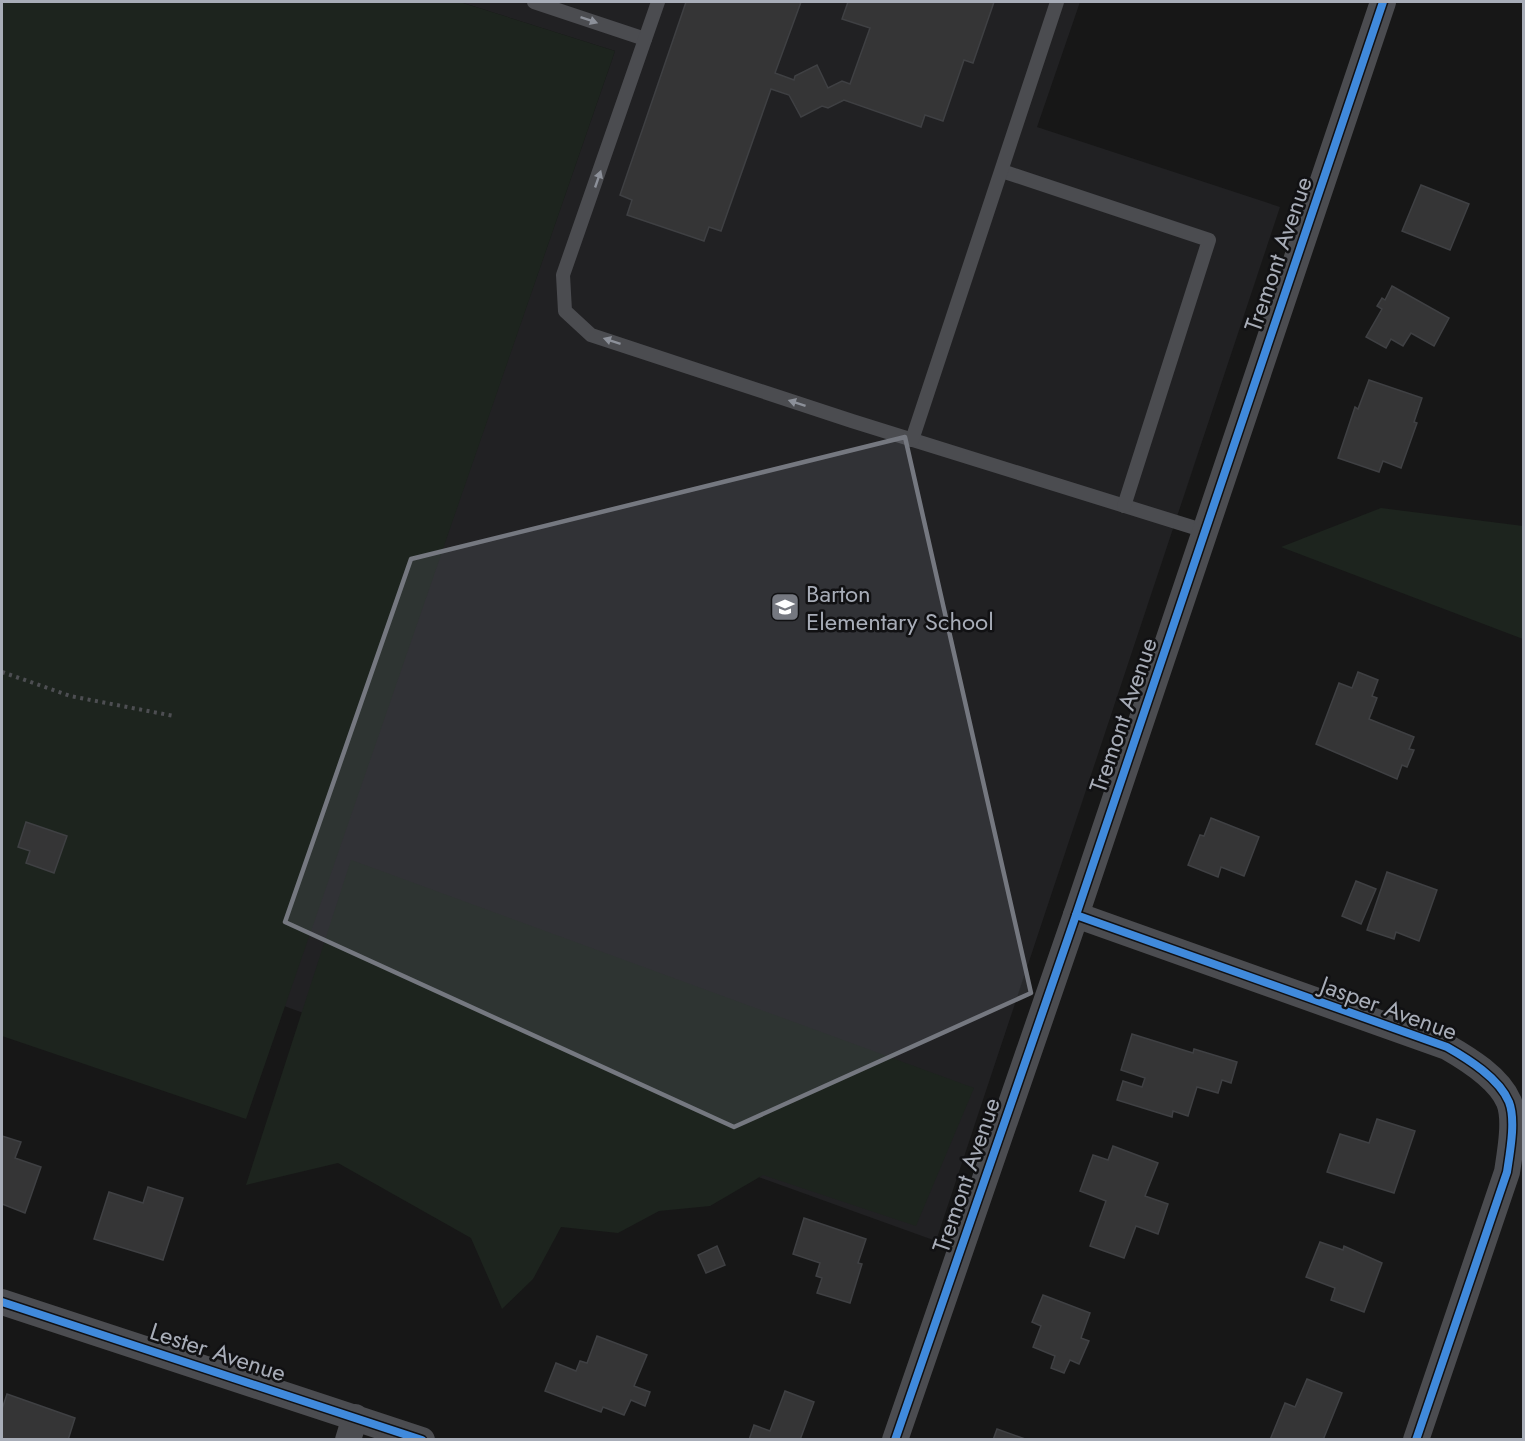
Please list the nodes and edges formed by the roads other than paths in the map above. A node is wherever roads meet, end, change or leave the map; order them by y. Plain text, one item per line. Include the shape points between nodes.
1 (534, 2) edge
2 (658, 2) edge
3 (1057, 2) edge
4 (1383, 2) edge
5 (645, 39) junction
6 (1002, 171) junction
7 (912, 440) junction
8 (1124, 506) junction
9 (1205, 531) junction
10 (1076, 915) junction
11 (2, 1302) edge
12 (352, 1428) edge
13 (422, 1440) edge
14 (895, 1440) edge
15 (1416, 1440) edge

1 -> 5 lane
2 - 5 lane
3 - 6 lane
4 - 9 street, Tremont Avenue
7 -> 5 lane via 591,335 566,312 563,275
6 - 7 lane
6 - 8 lane via 1209,240
7 - 8 lane
8 - 9 lane
9 - 10 street, Tremont Avenue
10 - 14 street, Tremont Avenue
10 - 15 street, Jasper Avenue via 1447,1047 1483,1069 1509,1102 1512,1139 1507,1172
11 - 12 street, Lester Avenue
12 - 13 street, Lester Avenue

